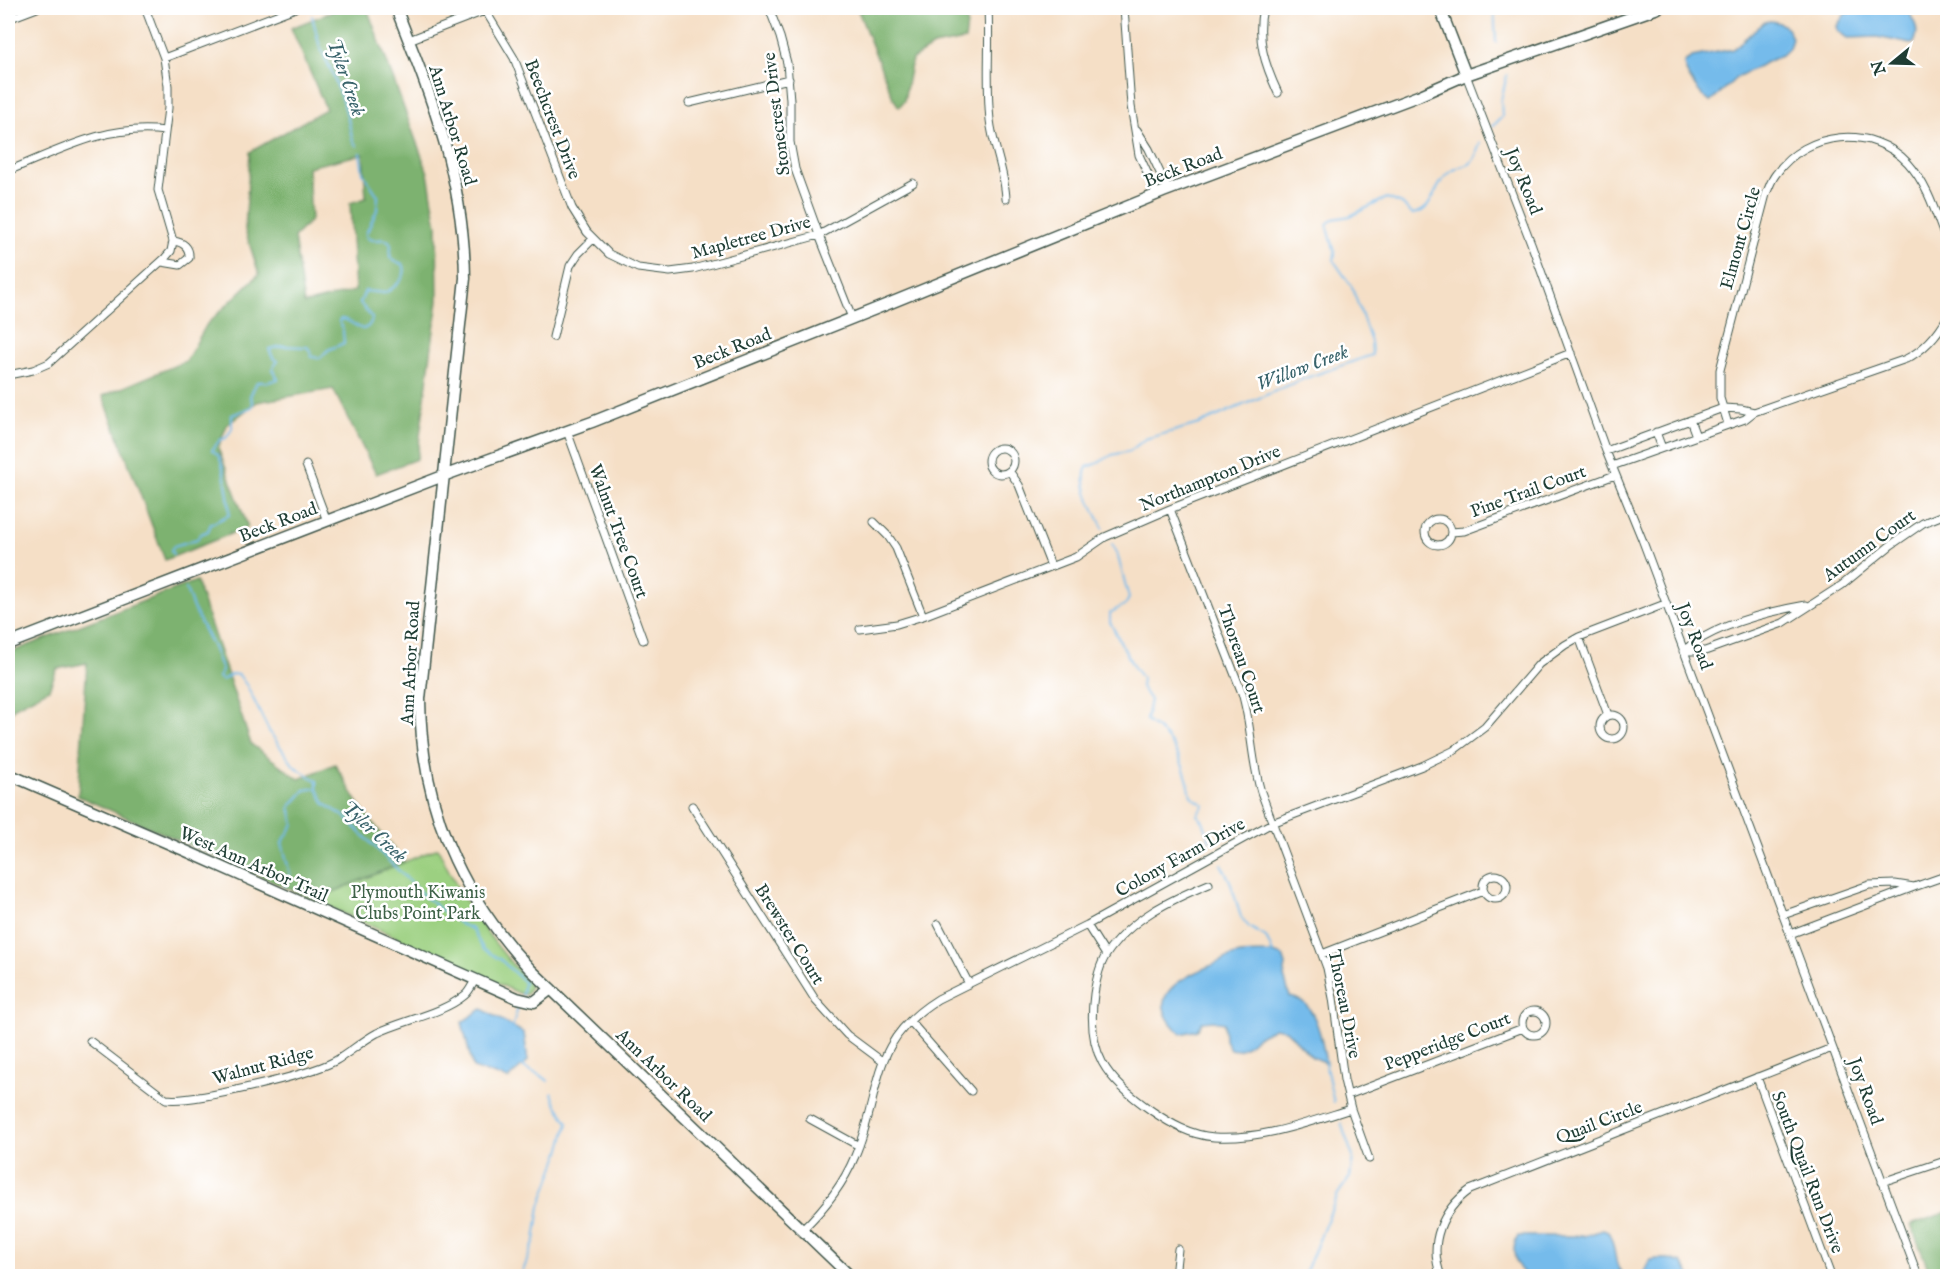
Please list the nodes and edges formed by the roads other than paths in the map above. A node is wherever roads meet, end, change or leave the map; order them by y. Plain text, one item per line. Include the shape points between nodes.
1 (9, 8) edge
2 (37, 8) edge
3 (145, 8) edge
4 (295, 8) edge
5 (396, 8) edge
6 (769, 8) edge
7 (988, 8) edge
8 (1124, 8) edge
9 (1263, 8) edge
10 (1440, 8) edge
11 (1658, 8) edge
12 (489, 9) edge
13 (10, 18) edge
14 (409, 40) junction
15 (164, 58) junction
16 (1466, 75) junction
17 (789, 79) junction
18 (1278, 93) dead end
19 (689, 103) dead end
20 (1136, 128) junction
21 (165, 132) junction
22 (8, 171) edge
23 (913, 183) dead end
24 (1168, 190) junction
25 (1157, 194) junction
26 (1006, 198) dead end
27 (819, 235) junction
28 (593, 239) junction
29 (173, 241) junction
30 (1947, 246) edge
31 (162, 262) junction
32 (1947, 316) edge
33 (852, 318) junction
34 (553, 337) dead end
35 (1571, 353) junction
36 (8, 375) edge
37 (1723, 408) junction
38 (1754, 412) junction
39 (1690, 420) junction
40 (1728, 424) junction
41 (567, 431) junction
42 (1656, 432) junction
43 (1696, 436) junction
44 (1662, 448) junction
45 (1606, 451) junction
46 (306, 465) dead end
47 (1612, 466) junction
48 (1010, 472) dead end
49 (1615, 475) junction
50 (443, 476) junction
51 (1170, 508) junction
52 (1947, 513) edge
53 (327, 521) junction
54 (874, 522) dead end
55 (1451, 532) dead end
56 (1051, 566) junction
57 (1665, 604) junction
58 (1808, 605) junction
59 (923, 616) junction
60 (860, 629) dead end
61 (1579, 637) junction
62 (643, 640) dead end
63 (8, 644) edge
64 (1683, 651) junction
65 (1608, 715) dead end
66 (8, 774) edge
67 (692, 806) dead end
68 (1272, 823) junction
69 (1947, 875) edge
70 (1209, 884) dead end
71 (1914, 887) junction
72 (1483, 891) dead end
73 (1783, 915) junction
74 (938, 924) dead end
75 (1087, 925) junction
76 (1790, 934) junction
77 (1322, 954) junction
78 (1106, 955) junction
79 (475, 980) junction
80 (969, 984) junction
81 (551, 989) junction
82 (910, 1021) junction
83 (1523, 1028) dead end
84 (90, 1041) dead end
85 (1832, 1048) junction
86 (882, 1061) junction
87 (1757, 1077) junction
88 (971, 1091) dead end
89 (1348, 1095) junction
90 (1351, 1109) junction
91 (810, 1119) dead end
92 (859, 1146) junction
93 (1369, 1159) dead end
94 (1947, 1160) edge
95 (1882, 1182) junction
96 (802, 1230) junction
97 (1178, 1249) dead end
98 (850, 1276) edge
99 (1175, 1276) edge
100 (1441, 1276) edge
101 (1831, 1276) edge
102 (1918, 1276) edge

1 - 13 street
2 - 13 street
3 - 15 street
4 - 15 street
5 - 14 main road, Ann Arbor Road
6 - 17 street, Stonecrest Drive
7 - 26 street via 990,115
8 - 20 street
9 - 18 street via 1263,54
10 - 16 main road, Joy Road
11 - 16 main road, Beck Road
12 - 14 street
12 - 28 street, Beechcrest Drive via 514,58 572,208
14 - 50 main road, Ann Arbor Road via 448,152 463,240 465,278
15 - 21 street via 168,98
16 - 24 main road, Beck Road
16 - 35 street, Joy Road
17 - 19 street
17 - 27 street, Stonecrest Drive via 793,160
20 - 24 street
20 - 25 street via 1139,155
21 - 22 street via 145,129 99,135
21 - 29 street via 158,190
23 - 27 street, Mapletree Drive
24 - 25 main road, Beck Road
25 - 33 main road, Beck Road
27 - 28 street, Mapletree Drive via 670,272 629,264 609,254
27 - 33 street, Stonecrest Drive
28 - 34 street via 570,266
29 - 31 street
29 - 31 street via 186,247 187,261 180,266
30 - 37 street, Elmont Circle via 1922,182 1910,165 1889,148 1844,137 1802,149 1775,175 1766,194 1720,370
31 - 36 street via 48,363
32 - 38 street via 1930,341 1906,359
33 - 41 main road, Beck Road
35 - 45 street, Joy Road
35 - 51 street, Northampton Drive
37 - 38 street
37 - 39 street
37 - 40 street, Elmont Circle
38 - 40 street
39 - 42 street
39 - 43 street
40 - 43 street
41 - 50 main road, Beck Road
41 - 62 street, Walnut Tree Court
42 - 44 street
42 - 45 street
43 - 44 street
44 - 47 street
45 - 47 street, Joy Road
46 - 53 street
47 - 49 street, Joy Road
48 - 56 street via 1019,484
49 - 55 street, Pine Trail Court via 1464,531
49 - 57 street, Joy Road
50 - 53 main road, Beck Road
50 - 81 main road, Ann Arbor Road via 420,699 431,789 449,848 479,906 513,951
51 - 56 street, Northampton Drive
51 - 68 street, Thoreau Court via 1242,693 1256,777
52 - 58 street, Autumn Court via 1891,544 1842,585
53 - 63 main road, Beck Road
54 - 59 street via 896,548
56 - 59 street, Northampton Drive
57 - 61 street, Colony Farm Drive
57 - 64 street, Joy Road
58 - 64 street, Autumn Court via 1745,621 1699,638
58 - 64 street, Autumn Court via 1783,623 1705,651
59 - 60 street, Northampton Drive
61 - 65 street
61 - 68 street, Colony Farm Drive via 1539,664 1485,727 1454,751
64 - 73 street, Joy Road
66 - 79 main road, West Ann Arbor Trail
67 - 86 street, Brewster Court via 816,1001 846,1035
68 - 75 street, Colony Farm Drive
68 - 77 street, Thoreau Drive
69 - 71 street
70 - 78 street via 1152,911
71 - 73 street via 1869,885
71 - 76 street
72 - 77 street
73 - 76 street, Joy Road
74 - 80 street
75 - 78 street
75 - 80 street, Colony Farm Drive
76 - 85 street, Joy Road
77 - 89 street, Thoreau Drive
78 - 90 street via 1096,980 1093,1004 1098,1053 1119,1086 1166,1121 1196,1134 1229,1137 1280,1131
79 - 81 main road, West Ann Arbor Trail via 520,1000 534,1002
79 - 84 street, Walnut Ridge via 467,994 449,1005 375,1034 334,1061 278,1080 175,1101 166,1099
80 - 82 street, Colony Farm Drive via 938,999
81 - 96 main road, Ann Arbor Road
82 - 86 street, Colony Farm Drive
82 - 88 street
83 - 89 street, Pepperidge Court
85 - 87 street, Quail Circle
85 - 95 street, Joy Road
86 - 92 street, Colony Farm Drive
87 - 100 street, Quail Circle via 1470,1190 1453,1204 1440,1227 1436,1260
87 - 101 street, South Quail Run Drive
89 - 90 street, Thoreau Drive
90 - 93 street, Thoreau Drive
91 - 92 street
92 - 96 street, Colony Farm Drive via 839,1189
94 - 95 street
95 - 102 street, Joy Road
96 - 98 main road, Ann Arbor Road
97 - 99 street

